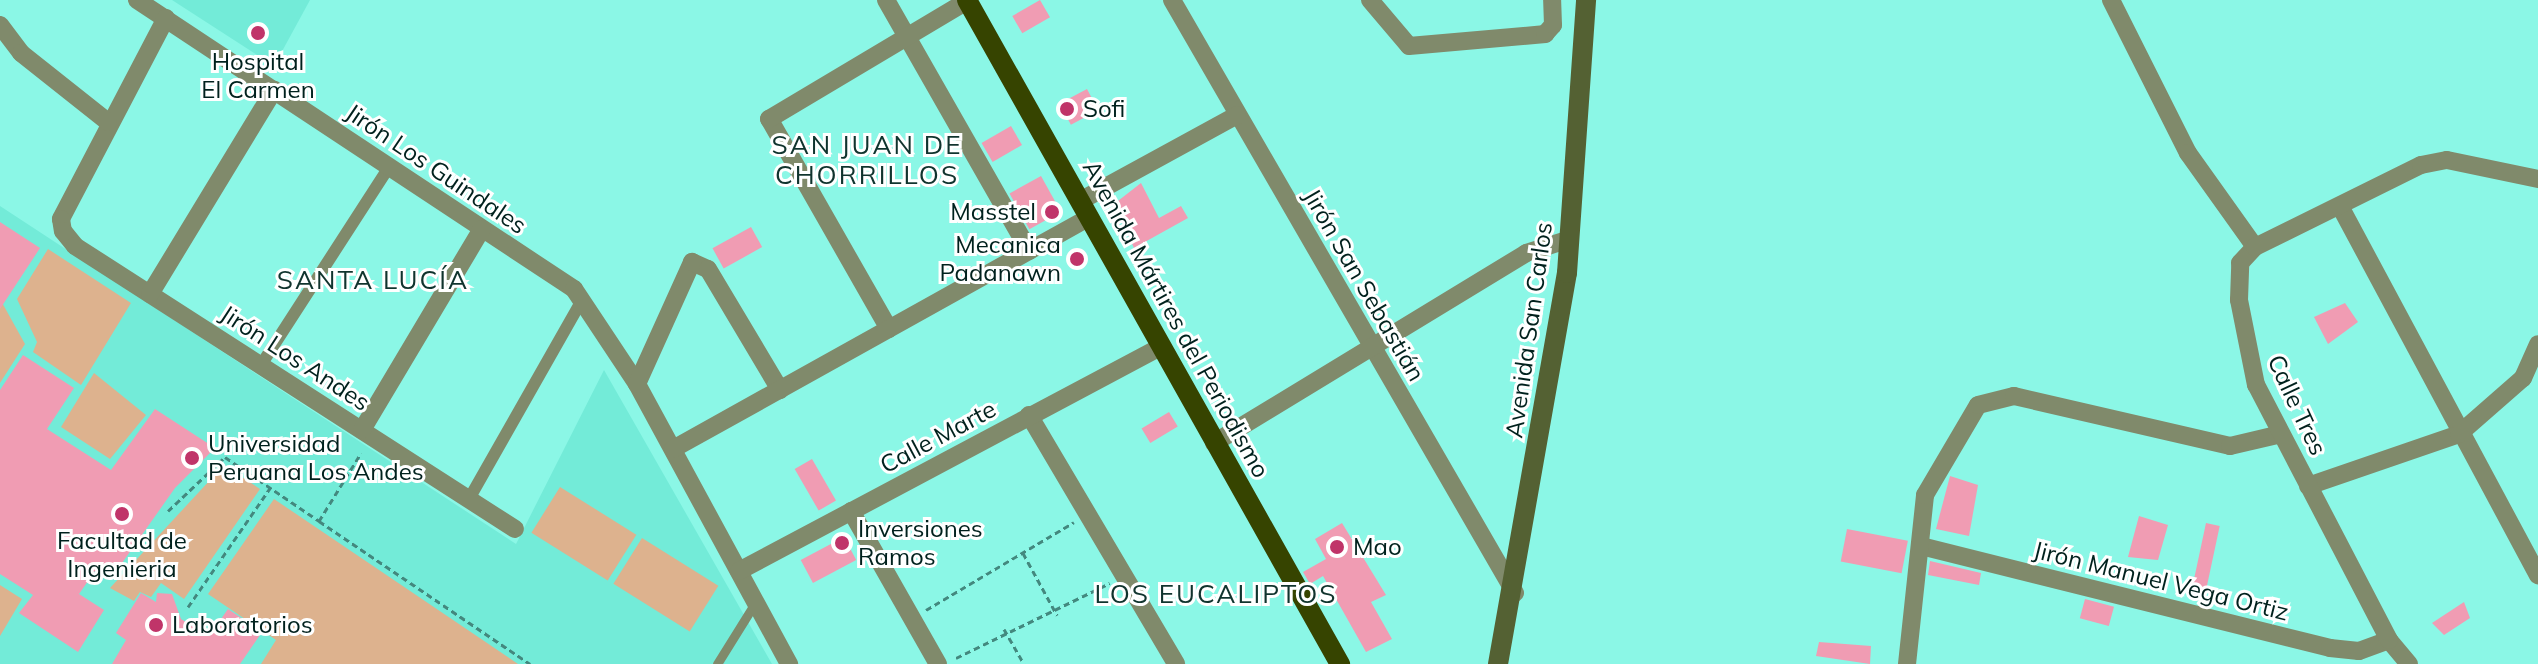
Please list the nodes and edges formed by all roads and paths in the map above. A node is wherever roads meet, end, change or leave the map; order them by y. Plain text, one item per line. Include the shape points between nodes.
1 (137, 0) edge
2 (886, 0) edge
3 (967, 0) edge
4 (1172, 0) edge
5 (1370, 0) edge
6 (1552, 0) edge
7 (1586, 0) edge
8 (2111, 0) edge
9 (166, 18) junction
10 (0, 25) edge
11 (907, 36) junction
12 (274, 90) junction
13 (1237, 115) junction
14 (108, 122) junction
15 (389, 167) junction
16 (2538, 179) edge
17 (2341, 208) junction
18 (1085, 209) junction
19 (482, 229) junction
20 (1570, 239) junction
21 (2255, 247) junction
22 (1029, 251) junction
23 (150, 294) junction
24 (583, 298) junction
25 (889, 329) junction
26 (1161, 347) junction
27 (1372, 347) junction
28 (2537, 355) edge
29 (261, 365) junction
30 (637, 384) junction
31 (780, 390) junction
32 (1029, 415) junction
33 (367, 433) junction
34 (2281, 434) junction
35 (2459, 434) junction
36 (1214, 443) junction
37 (673, 449) junction
38 (2308, 486) junction
39 (270, 488) junction
40 (469, 499) junction
41 (168, 511) dead end
42 (851, 511) junction
43 (1088, 514) junction
44 (319, 521) junction
45 (515, 529) dead end
46 (1921, 546) junction
47 (1023, 553) junction
48 (739, 571) junction
49 (1123, 575) junction
50 (2538, 576) edge
51 (1515, 594) junction
52 (755, 603) junction
53 (188, 607) dead end
54 (1057, 615) junction
55 (912, 618) junction
56 (1004, 629) junction
57 (2389, 640) junction
58 (530, 664) edge
59 (717, 664) edge
60 (789, 664) edge
61 (938, 664) edge
62 (947, 664) edge
63 (1024, 664) edge
64 (1176, 664) edge
65 (1340, 664) edge
66 (1498, 664) edge
67 (1907, 664) edge
68 (2409, 664) edge

1 - 9 street, Jirón Los Guindales
2 - 11 street
3 - 11 street
3 - 18 main road, Avenida Mártires del Periodismo
4 - 13 street, Jirón San Sebastián
5 - 6 street via 1409,46 1545,34 1553,25
7 - 20 main road, Avenida San Carlos
8 - 21 street via 2171,123
9 - 12 street, Jirón Los Guindales
9 - 14 street
10 - 14 street via 21,53
11 - 22 street
11 - 25 street via 769,119
12 - 15 street, Jirón Los Guindales
12 - 23 street
13 - 18 street
13 - 27 street, Jirón San Sebastián
14 - 23 street, Jirón Los Andes via 61,219 75,246
15 - 19 street, Jirón Los Guindales
15 - 29 street
16 - 17 street via 2447,160 2421,165
17 - 21 street
17 - 35 street
18 - 22 street
18 - 26 main road, Avenida Mártires del Periodismo
19 - 24 street, Jirón Los Guindales
19 - 33 street
20 - 27 street via 1526,253
20 - 51 main road, Avenida San Carlos
21 - 34 street, Calle Tres via 2240,263 2242,325 2256,385
22 - 25 street
23 - 29 street, Jirón Los Andes
24 - 30 street, Jirón Los Guindales
24 - 40 street
25 - 31 street
26 - 32 street, Calle Marte
26 - 36 main road, Avenida Mártires del Periodismo
27 - 36 street
27 - 51 street, Jirón San Sebastián
28 - 35 street via 2489,415
29 - 33 street, Jirón Los Andes
30 - 31 street via 684,268 692,262 708,269
30 - 37 street, Jirón Los Guindales
31 - 37 street
32 - 42 street, Calle Marte
32 - 43 street
33 - 40 street, Jirón Los Andes
33 - 44 path
34 - 38 street, Calle Tres
34 - 46 street via 2230,446 1995,398 1971,411 1925,495
35 - 38 street
35 - 50 street
36 - 65 main road, Avenida Mártires del Periodismo
37 - 48 street, Jirón Los Guindales
38 - 57 street, Calle Tres
39 - 41 path via 219,457
39 - 44 path
39 - 53 path
40 - 45 street, Jirón Los Andes
42 - 48 street, Calle Marte
42 - 55 street
43 - 47 path
43 - 49 street
44 - 58 path
46 - 57 street, Jirón Manuel Vega Ortiz via 2330,648 2359,651
46 - 67 street
47 - 54 path
47 - 55 path
48 - 52 street, Jirón Los Guindales
49 - 54 path
49 - 64 street
51 - 66 main road, Avenida San Carlos
52 - 59 lane
52 - 60 street, Jirón Los Guindales
54 - 56 path
55 - 61 street
56 - 62 path
56 - 63 path
57 - 68 street, Calle Tres

